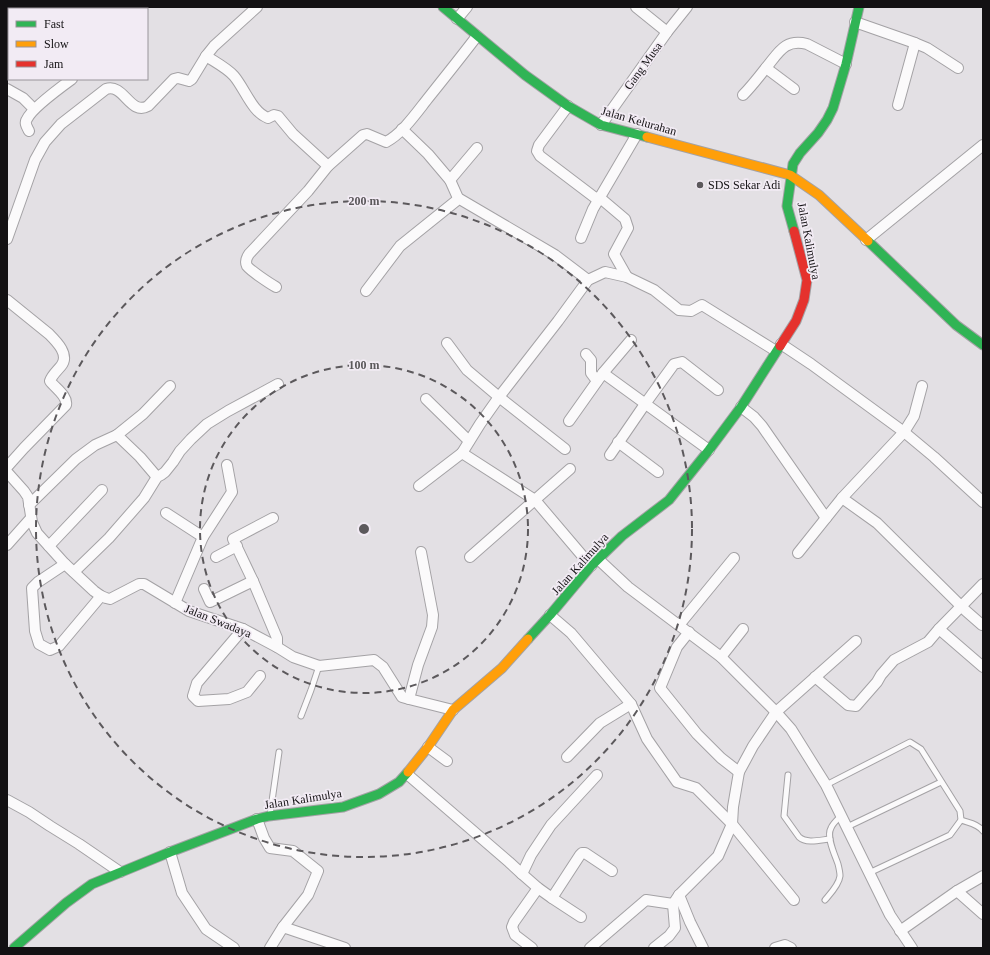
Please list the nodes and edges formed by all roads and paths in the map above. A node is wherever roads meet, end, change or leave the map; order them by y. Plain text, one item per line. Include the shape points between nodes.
1 (257, 7) edge
2 (443, 7) edge
3 (467, 7) edge
4 (636, 7) edge
5 (686, 7) edge
6 (859, 7) edge
7 (457, 19) junction
8 (855, 22) junction
9 (667, 32) junction
10 (477, 36) junction
11 (915, 42) junction
12 (206, 56) junction
13 (846, 64) junction
14 (766, 68) junction
15 (958, 68) dead end
16 (71, 80) edge
17 (7, 89) edge
18 (794, 89) dead end
19 (743, 95) dead end
20 (898, 105) dead end
21 (568, 106) junction
22 (34, 109) junction
23 (601, 125) junction
24 (402, 129) junction
25 (29, 131) dead end
26 (637, 134) junction
27 (983, 145) edge
28 (477, 148) dead end
29 (328, 166) junction
30 (790, 176) junction
31 (450, 180) junction
32 (458, 198) junction
33 (599, 198) junction
34 (581, 238) dead end
35 (7, 239) edge
36 (866, 240) junction
37 (627, 277) junction
38 (588, 280) junction
39 (276, 288) dead end
40 (366, 291) dead end
41 (7, 300) edge
42 (631, 340) dead end
43 (446, 343) dead end
44 (983, 345) edge
45 (779, 348) junction
46 (586, 354) dead end
47 (600, 377) junction
48 (278, 384) dead end
49 (170, 386) dead end
50 (922, 386) dead end
51 (718, 390) dead end
52 (499, 397) junction
53 (426, 399) dead end
54 (645, 404) junction
55 (741, 407) junction
56 (569, 421) dead end
57 (904, 432) junction
58 (117, 435) junction
59 (469, 441) junction
60 (618, 442) junction
61 (564, 449) dead end
62 (709, 450) junction
63 (462, 453) junction
64 (610, 455) dead end
65 (227, 465) dead end
66 (7, 467) edge
67 (570, 469) dead end
68 (7, 472) edge
69 (658, 472) dead end
70 (157, 477) junction
71 (419, 486) dead end
72 (102, 490) dead end
73 (842, 498) junction
74 (535, 500) junction
75 (983, 502) edge
76 (29, 505) junction
77 (166, 513) dead end
78 (31, 518) junction
79 (273, 518) dead end
80 (826, 518) junction
81 (203, 537) junction
82 (7, 545) edge
83 (49, 546) junction
84 (237, 546) junction
85 (421, 552) dead end
86 (798, 553) dead end
87 (216, 557) dead end
88 (470, 557) dead end
89 (734, 558) dead end
90 (594, 563) junction
91 (65, 564) junction
92 (74, 572) junction
93 (254, 581) junction
94 (983, 584) edge
95 (204, 589) dead end
96 (101, 596) junction
97 (175, 603) junction
98 (961, 606) junction
99 (550, 615) junction
100 (679, 625) junction
101 (982, 625) edge
102 (243, 629) junction
103 (743, 629) dead end
104 (939, 629) junction
105 (689, 632) junction
106 (856, 641) dead end
107 (277, 647) junction
108 (721, 657) junction
109 (319, 666) junction
110 (983, 668) edge
111 (260, 676) dead end
112 (815, 677) junction
113 (409, 699) junction
114 (632, 704) junction
115 (453, 710) junction
116 (776, 712) junction
117 (301, 716) dead end
118 (428, 747) junction
119 (279, 752) dead end
120 (567, 757) dead end
121 (447, 761) dead end
122 (739, 772) junction
123 (407, 774) junction
124 (597, 775) dead end
125 (788, 775) dead end
126 (941, 782) junction
127 (826, 785) junction
128 (7, 800) edge
129 (270, 816) junction
130 (841, 816) junction
131 (257, 820) junction
132 (961, 820) junction
133 (732, 824) junction
134 (847, 827) junction
135 (983, 831) edge
136 (830, 839) junction
137 (170, 852) junction
138 (612, 870) dead end
139 (120, 872) junction
140 (869, 873) junction
141 (522, 874) junction
142 (983, 876) edge
143 (538, 888) junction
144 (957, 891) junction
145 (679, 895) junction
146 (552, 898) junction
147 (794, 900) dead end
148 (825, 900) dead end
149 (672, 904) junction
150 (983, 914) edge
151 (581, 917) dead end
152 (283, 927) junction
153 (900, 931) junction
154 (14, 948) edge
155 (234, 948) edge
156 (270, 948) edge
157 (345, 948) edge
158 (532, 948) edge
159 (590, 948) edge
160 (654, 948) edge
161 (703, 948) edge
162 (776, 948) edge
163 (792, 948) edge
164 (912, 948) edge

1 - 12 street
2 - 7 street, Jalan Kelurahan
3 - 7 street
4 - 9 street
5 - 9 street, Gang Musa
6 - 8 street
7 - 10 street, Jalan Kelurahan
8 - 11 street
8 - 13 street
9 - 23 street, Gang Musa
10 - 21 street, Jalan Kelurahan via 524,75
10 - 24 street
11 - 15 street
11 - 20 street
12 - 29 street via 234,76 261,114 268,118 278,116 293,134
12 - 35 street via 192,79 174,79 144,108 136,107 116,89 111,88 106,89 61,124 45,142 35,160
13 - 14 street via 807,44 798,43 783,48
13 - 30 street via 833,108 818,133 792,164
14 - 18 street
14 - 19 street
16 - 22 street
17 - 22 street
21 - 23 street, Jalan Kelurahan
21 - 33 street via 537,151 540,156
22 - 25 street via 26,120
23 - 26 street, Jalan Kelurahan
24 - 29 street via 386,142 367,134
24 - 31 street
26 - 30 street, Jalan Kelurahan
26 - 33 street
27 - 36 street
28 - 31 street
29 - 39 street via 247,258 247,266
30 - 36 street, Jalan Kalimulya via 818,195
30 - 45 street, Jalan Kalimulya via 787,206 807,280 804,300 796,321
31 - 32 street
32 - 38 street via 556,256
32 - 40 street via 400,246
33 - 34 street
33 - 37 street via 625,219 628,228 614,254
36 - 44 street, Jalan Kalimulya via 956,325
37 - 38 street via 605,272
37 - 45 street via 654,290 679,310 691,311 702,304
38 - 52 street
41 - 66 street via 49,334 63,350 62,365 50,381 67,402
42 - 47 street
43 - 52 street via 466,370
45 - 55 street, Jalan Kalimulya
45 - 57 street via 811,364
46 - 47 street via 591,360 591,373
47 - 54 street
47 - 56 street
48 - 70 street via 207,424
49 - 58 street via 143,414
50 - 57 street via 914,416
51 - 54 street via 682,362 674,364
52 - 59 street
52 - 61 street
53 - 59 street
54 - 60 street
54 - 62 street
55 - 62 street, Jalan Kalimulya
55 - 80 street via 762,426
57 - 73 street
57 - 75 street
58 - 70 street
58 - 76 street via 95,445 76,459
59 - 63 street
60 - 64 street
60 - 69 street
62 - 90 street, Jalan Kalimulya via 669,500 622,536
63 - 71 street
63 - 74 street
65 - 81 street via 232,492
67 - 74 street
68 - 76 street via 24,491
70 - 92 street via 144,498 109,538
72 - 83 street
73 - 80 street
73 - 98 street via 877,523
74 - 88 street
74 - 90 street
76 - 78 street
77 - 81 street
78 - 82 street
78 - 83 street via 35,530
79 - 84 street via 233,539
80 - 86 street
81 - 97 street
83 - 91 street
84 - 87 street
84 - 93 street
85 - 113 street via 433,615 432,627
89 - 100 street
90 - 99 street, Jalan Kalimulya
90 - 100 street
91 - 92 street
91 - 96 street via 32,588 35,631 39,644 50,650 59,646
92 - 96 street
93 - 95 street via 210,602
93 - 107 street via 277,638
94 - 98 street
96 - 97 street, Jalan Swadaya via 110,599 139,584 144,584
97 - 102 street, Jalan Swadaya via 189,611
98 - 101 street
98 - 104 street
99 - 114 street via 571,633
99 - 115 street, Jalan Kalimulya via 502,668
100 - 105 street
102 - 107 street, Jalan Swadaya
102 - 111 street via 198,684 193,696 198,701 229,699 247,692
103 - 108 street
104 - 110 street
104 - 112 street via 928,642 894,660 856,706 848,705
105 - 108 street
105 - 122 street via 677,647 660,688 697,734
106 - 112 street
107 - 109 street, Jalan Swadaya via 293,657
108 - 116 street
109 - 113 street, Jalan Swadaya via 374,660 383,667 402,696
109 - 117 lane
112 - 116 street
113 - 115 street
114 - 120 street via 600,723
114 - 133 street via 647,739 677,782 696,788
115 - 118 street, Jalan Kalimulya
116 - 122 street
116 - 127 street via 791,729
118 - 121 street
118 - 123 street, Jalan Kalimulya
119 - 129 lane
122 - 133 street via 732,807
123 - 129 street, Jalan Kalimulya via 379,794 343,807
123 - 141 street
124 - 141 street via 551,825
125 - 136 lane via 785,818 802,840
126 - 127 lane via 921,750 910,742
126 - 132 lane via 960,812
126 - 134 lane
127 - 130 street
128 - 139 street
129 - 131 street, Jalan Kalimulya
130 - 134 street
130 - 136 lane via 830,828
131 - 137 street, Jalan Kalimulya
131 - 152 street via 270,848 292,851 318,871 308,895
132 - 135 lane via 978,826
132 - 140 lane via 950,835
133 - 145 street via 718,856
133 - 147 street
134 - 140 street
136 - 148 lane via 840,875
137 - 139 street, Jalan Kalimulya
137 - 155 street via 182,893 206,929
138 - 146 street via 582,853
139 - 154 street, Jalan Kalimulya via 92,884 79,893
140 - 153 street
141 - 143 street
142 - 144 street
143 - 146 street
143 - 158 street via 512,927
144 - 150 street
144 - 153 street
145 - 149 street
145 - 161 street
146 - 151 street
149 - 159 street via 646,900
149 - 160 street via 675,928
152 - 156 street
152 - 157 street
153 - 164 street
162 - 163 street via 785,945

